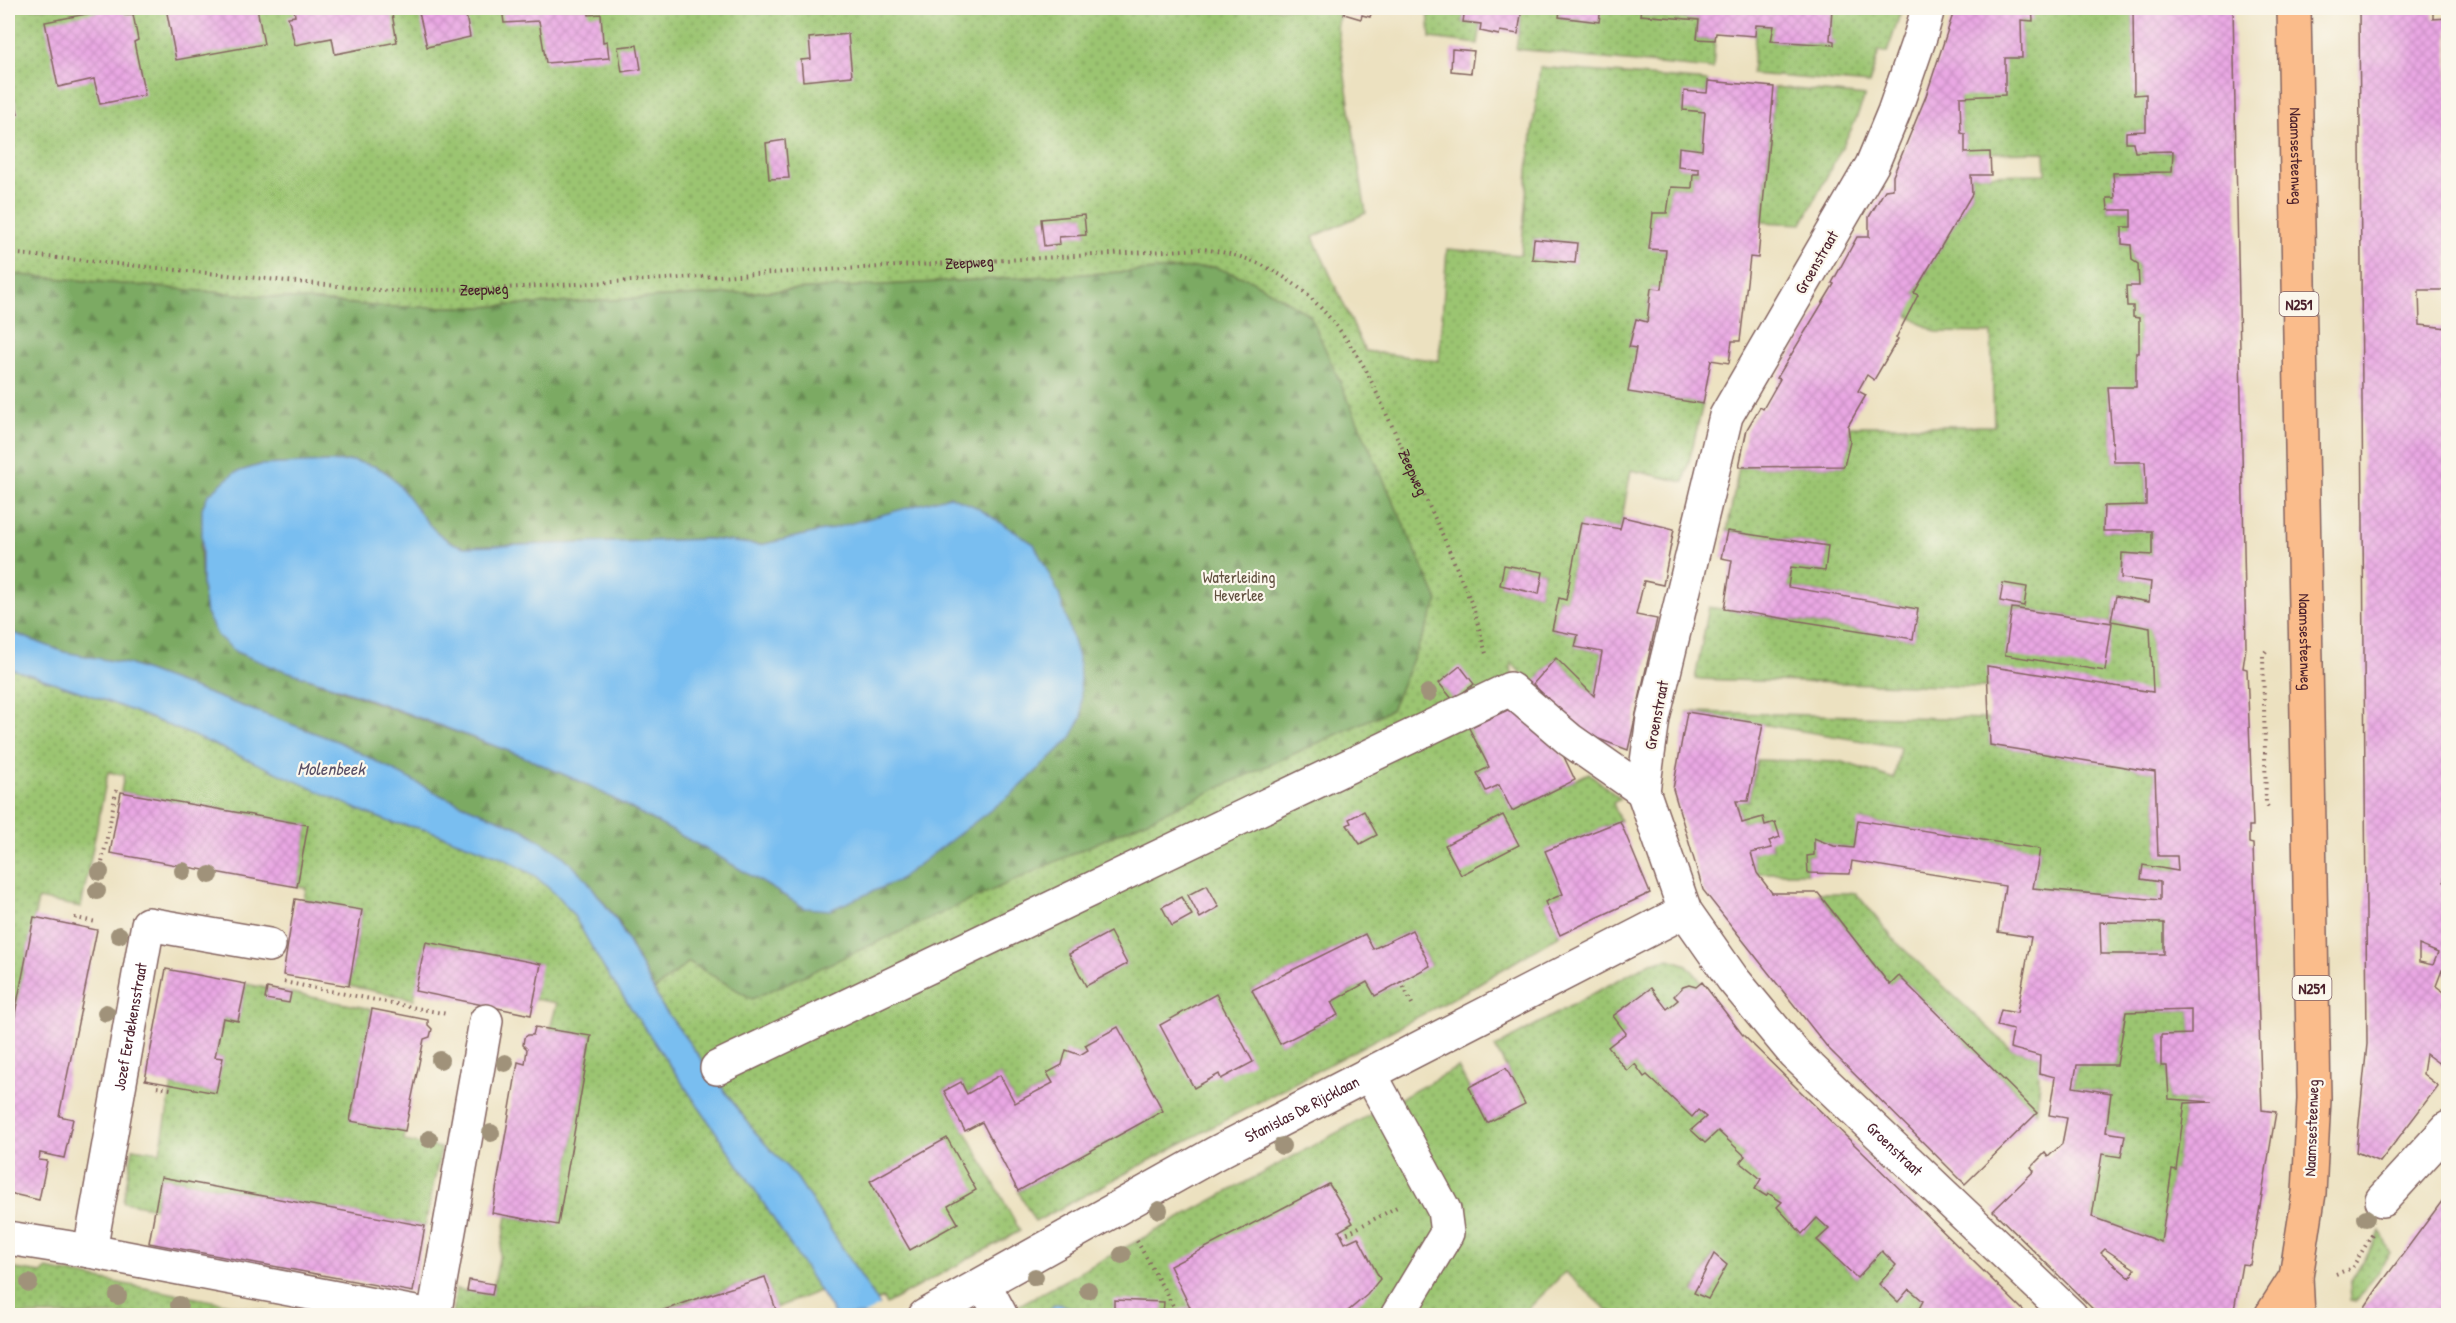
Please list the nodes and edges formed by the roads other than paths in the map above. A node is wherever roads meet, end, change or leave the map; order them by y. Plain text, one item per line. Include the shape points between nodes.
1 (1928, 8) edge
2 (2294, 8) edge
3 (1643, 791) junction
4 (1685, 911) junction
5 (269, 945) road end
6 (486, 1021) road end
7 (717, 1068) dead end
8 (1370, 1074) junction
9 (2448, 1128) edge
10 (2382, 1200) road end
11 (8, 1238) edge
12 (90, 1251) junction
13 (2296, 1276) junction
14 (984, 1284) junction
15 (433, 1316) edge
16 (925, 1316) edge
17 (1001, 1316) edge
18 (1397, 1316) edge
19 (2071, 1316) edge
20 (2271, 1316) edge
21 (2298, 1316) edge

1 - 3 street, Groenstraat via 1872,165 1726,416 1653,718
2 - 13 main road, Naamsesteenweg / N251 via 2314,1099 2309,1193
3 - 4 street, Groenstraat
3 - 7 street via 1570,740 1510,689
4 - 8 street, Stanislas De Rijcklaan
4 - 19 street, Groenstraat via 1732,978 1794,1053
5 - 12 street, Jozef Eerdekensstraat via 148,924
6 - 15 street
8 - 14 street, Stanislas De Rijcklaan via 1206,1158
8 - 18 street via 1444,1210 1447,1233
9 - 10 street
11 - 12 street
12 - 15 street
13 - 20 main road, Naamsesteenweg / N251
13 - 21 main road, Naamsesteenweg / N251
14 - 16 street, Stanislas De Rijcklaan
14 - 17 street

